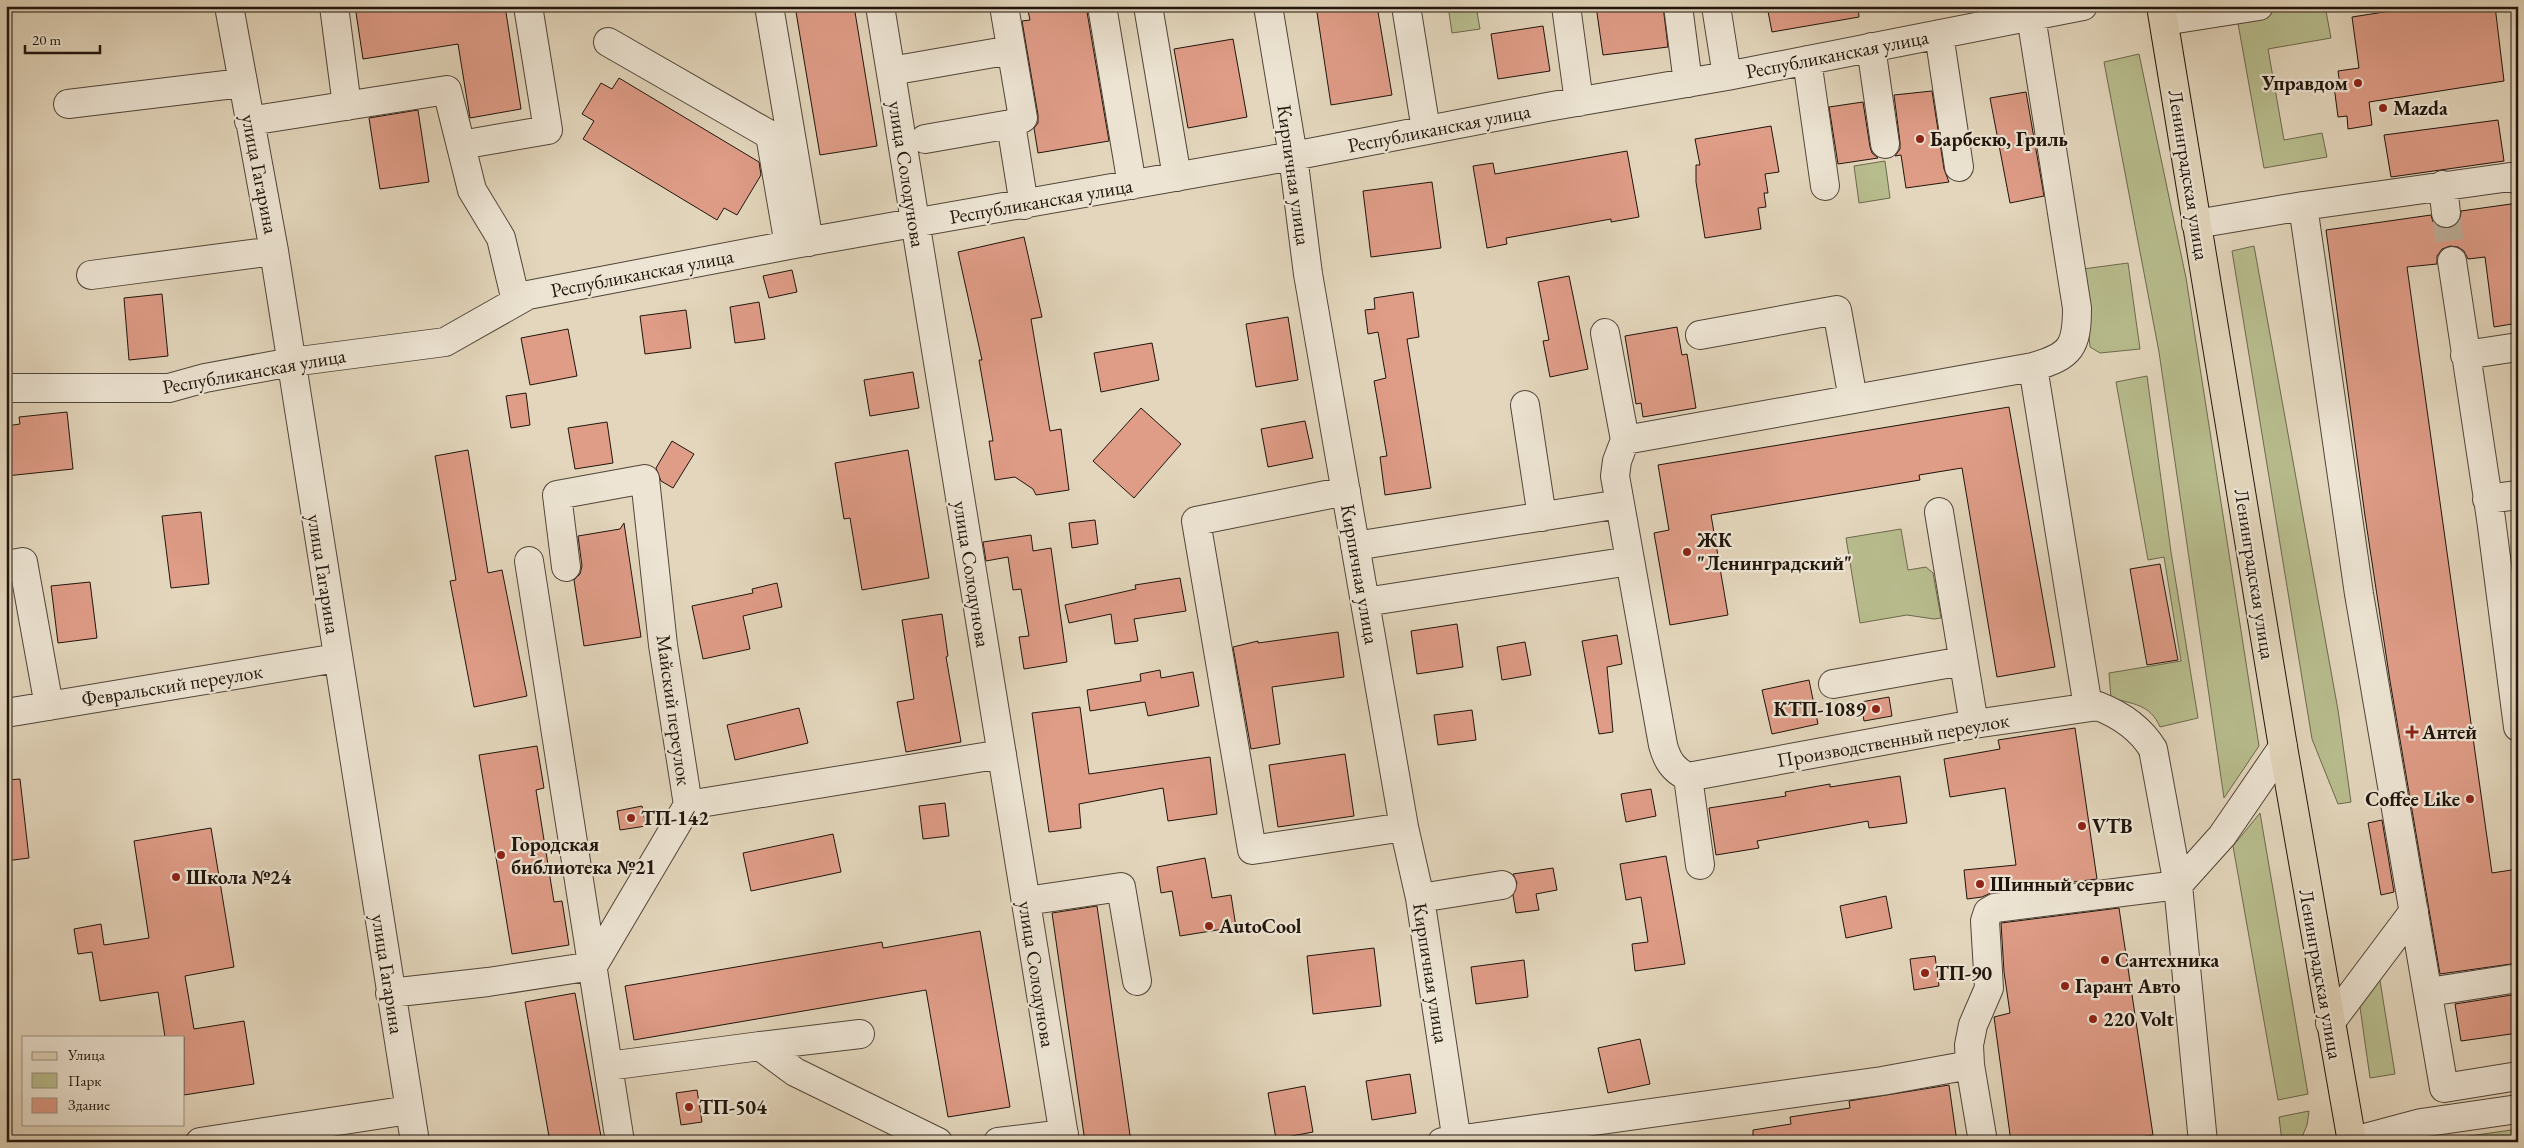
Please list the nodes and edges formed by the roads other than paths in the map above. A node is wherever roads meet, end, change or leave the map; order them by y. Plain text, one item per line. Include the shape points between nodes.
1 (229, 6) edge
2 (334, 6) edge
3 (528, 6) edge
4 (769, 6) edge
5 (880, 6) edge
6 (1102, 6) edge
7 (1148, 6) edge
8 (1268, 6) edge
9 (1406, 6) edge
10 (1566, 6) edge
11 (1678, 6) edge
12 (1716, 6) edge
13 (2083, 6) edge
14 (2259, 6) edge
15 (1005, 12) dead end
16 (2163, 14) edge
17 (2031, 16) junction
18 (1939, 34) junction
19 (608, 42) dead end
20 (1871, 47) junction
21 (1012, 50) junction
22 (1807, 60) junction
23 (891, 71) junction
24 (1727, 76) junction
25 (242, 83) junction
26 (1688, 83) junction
27 (1579, 102) junction
28 (68, 104) dead end
29 (347, 106) junction
30 (249, 121) junction
31 (1011, 124) junction
32 (1426, 130) junction
33 (926, 139) dead end
34 (461, 144) junction
35 (1885, 144) dead end
36 (1293, 156) junction
37 (1959, 167) dead end
38 (1177, 177) junction
39 (2518, 180) edge
40 (1132, 185) junction
41 (2443, 185) junction
42 (1825, 186) dead end
43 (1024, 205) junction
44 (2303, 206) junction
45 (2446, 213) tunnel mouth
46 (916, 224) junction
47 (2196, 224) junction
48 (799, 244) junction
49 (274, 252) junction
50 (2452, 262) tunnel mouth
51 (91, 275) dead end
52 (516, 301) junction
53 (1605, 333) dead end
54 (1700, 335) dead end
55 (2518, 347) edge
56 (2465, 355) junction
57 (292, 362) junction
58 (2032, 367) junction
59 (6, 388) edge
60 (1853, 400) junction
61 (1525, 404) dead end
62 (1626, 440) junction
63 (1346, 491) junction
64 (2518, 495) edge
65 (2487, 499) junction
66 (1620, 504) junction
67 (1938, 512) dead end
68 (1542, 517) junction
69 (1355, 546) junction
70 (529, 561) dead end
71 (1630, 561) junction
72 (6, 565) edge
73 (566, 567) dead end
74 (1365, 602) junction
75 (337, 658) junction
76 (1963, 661) junction
77 (1833, 684) dead end
78 (48, 706) junction
79 (2093, 706) junction
80 (6, 713) edge
81 (1974, 724) junction
82 (2518, 726) edge
83 (2283, 747) junction
84 (1002, 754) junction
85 (1688, 777) junction
86 (688, 805) junction
87 (1404, 827) junction
88 (1700, 865) dead end
89 (1502, 885) dead end
90 (2178, 885) junction
91 (1420, 898) junction
92 (1026, 901) junction
93 (2414, 911) junction
94 (593, 966) junction
95 (2518, 978) edge
96 (1137, 981) dead end
97 (2429, 992) junction
98 (390, 993) junction
99 (2330, 1023) junction
100 (860, 1034) dead end
101 (760, 1046) junction
102 (1970, 1065) junction
103 (608, 1066) junction
104 (2518, 1076) edge
105 (409, 1110) junction
106 (2518, 1110) edge
107 (1064, 1138) edge
108 (1452, 1141) edge
109 (2351, 1141) edge
110 (200, 1142) edge
111 (415, 1142) edge
112 (620, 1142) edge
113 (938, 1142) edge
114 (998, 1142) edge
115 (1983, 1142) edge
116 (2203, 1142) edge

1 - 25 street, улица Гагарина
2 - 29 street
3 - 34 street via 548,130
4 - 48 street
5 - 23 street, улица Солодунова
6 - 40 street
7 - 38 street
8 - 36 street, Кирпичная улица
9 - 32 street
10 - 27 street
11 - 26 street
12 - 24 street
13 - 17 street, Республиканская улица
14 - 16 street
15 - 21 street
16 - 47 main road, Ленинградская улица
17 - 18 street, Республиканская улица
17 - 58 street via 2077,308 2077,332 2073,344 2051,362
18 - 20 street, Республиканская улица
18 - 37 street
19 - 48 street via 770,135
20 - 22 street, Республиканская улица
20 - 35 street
21 - 23 street
21 - 31 street via 1023,118
22 - 24 street, Республиканская улица
22 - 42 street
23 - 46 street, улица Солодунова
24 - 26 street, Республиканская улица
25 - 28 street
25 - 30 street, улица Гагарина
26 - 27 street, Республиканская улица
27 - 32 street, Республиканская улица
29 - 30 street
29 - 34 street via 447,90
30 - 49 street, улица Гагарина
31 - 33 street
31 - 43 street
32 - 36 street, Республиканская улица
34 - 52 street via 472,190 501,238
36 - 38 street, Республиканская улица
36 - 63 street, Кирпичная улица via 1308,274
38 - 40 street, Республиканская улица
39 - 41 street via 2510,177
40 - 43 street, Республиканская улица
41 - 44 street
41 - 45 street
43 - 46 street, Республиканская улица
44 - 47 street
44 - 93 street via 2359,594
46 - 48 street, Республиканская улица
46 - 84 street, улица Солодунова
47 - 83 main road, Ленинградская улица
48 - 52 street, Республиканская улица via 528,295
49 - 51 street
49 - 57 street, улица Гагарина
50 - 56 street
52 - 57 street, Республиканская улица via 444,342
53 - 62 street
54 - 60 street via 1837,310
55 - 56 street
56 - 65 street
57 - 59 street, Республиканская улица via 169,388
57 - 75 street, улица Гагарина
58 - 60 street
58 - 79 street
60 - 62 street
61 - 68 street
62 - 66 street via 1616,469
63 - 69 street, Кирпичная улица
63 - 87 street via 1196,521 1252,850
64 - 65 street
65 - 82 street
66 - 68 street
66 - 71 street
67 - 76 street
68 - 69 street
69 - 74 street, Кирпичная улица
70 - 94 street
71 - 74 street
71 - 85 street via 1662,745 1673,767
72 - 78 street via 23,562
73 - 86 street, Майский переулок via 557,495 645,478 663,644
74 - 87 street, Кирпичная улица
75 - 78 street, Февральский переулок
75 - 98 street, улица Гагарина
76 - 77 street
76 - 81 street
78 - 80 street, Февральский переулок
79 - 81 street, Производственный переулок
79 - 90 street via 2116,713 2132,724 2154,749
81 - 85 street, Производственный переулок
83 - 90 street via 2222,836
83 - 99 main road, Ленинградская улица
84 - 86 street, Майский переулок
84 - 92 street, улица Солодунова
85 - 88 street
86 - 94 street
87 - 91 street, Кирпичная улица
89 - 91 street
90 - 102 street via 1995,908 1988,912 1985,921 1990,988 1973,1025
90 - 116 street
91 - 108 street, Кирпичная улица
92 - 96 street via 1121,886
92 - 107 street, улица Солодунова
93 - 97 street
93 - 99 street
94 - 98 street
94 - 103 street
95 - 97 street
97 - 104 street via 2444,1088
98 - 105 street, улица Гагарина
99 - 109 main road, Ленинградская улица
100 - 101 street
101 - 103 street
101 - 113 street via 795,1072
102 - 108 street
102 - 115 street
103 - 112 street
105 - 110 street
105 - 111 street, улица Гагарина
106 - 109 street via 2421,1123
107 - 114 street

